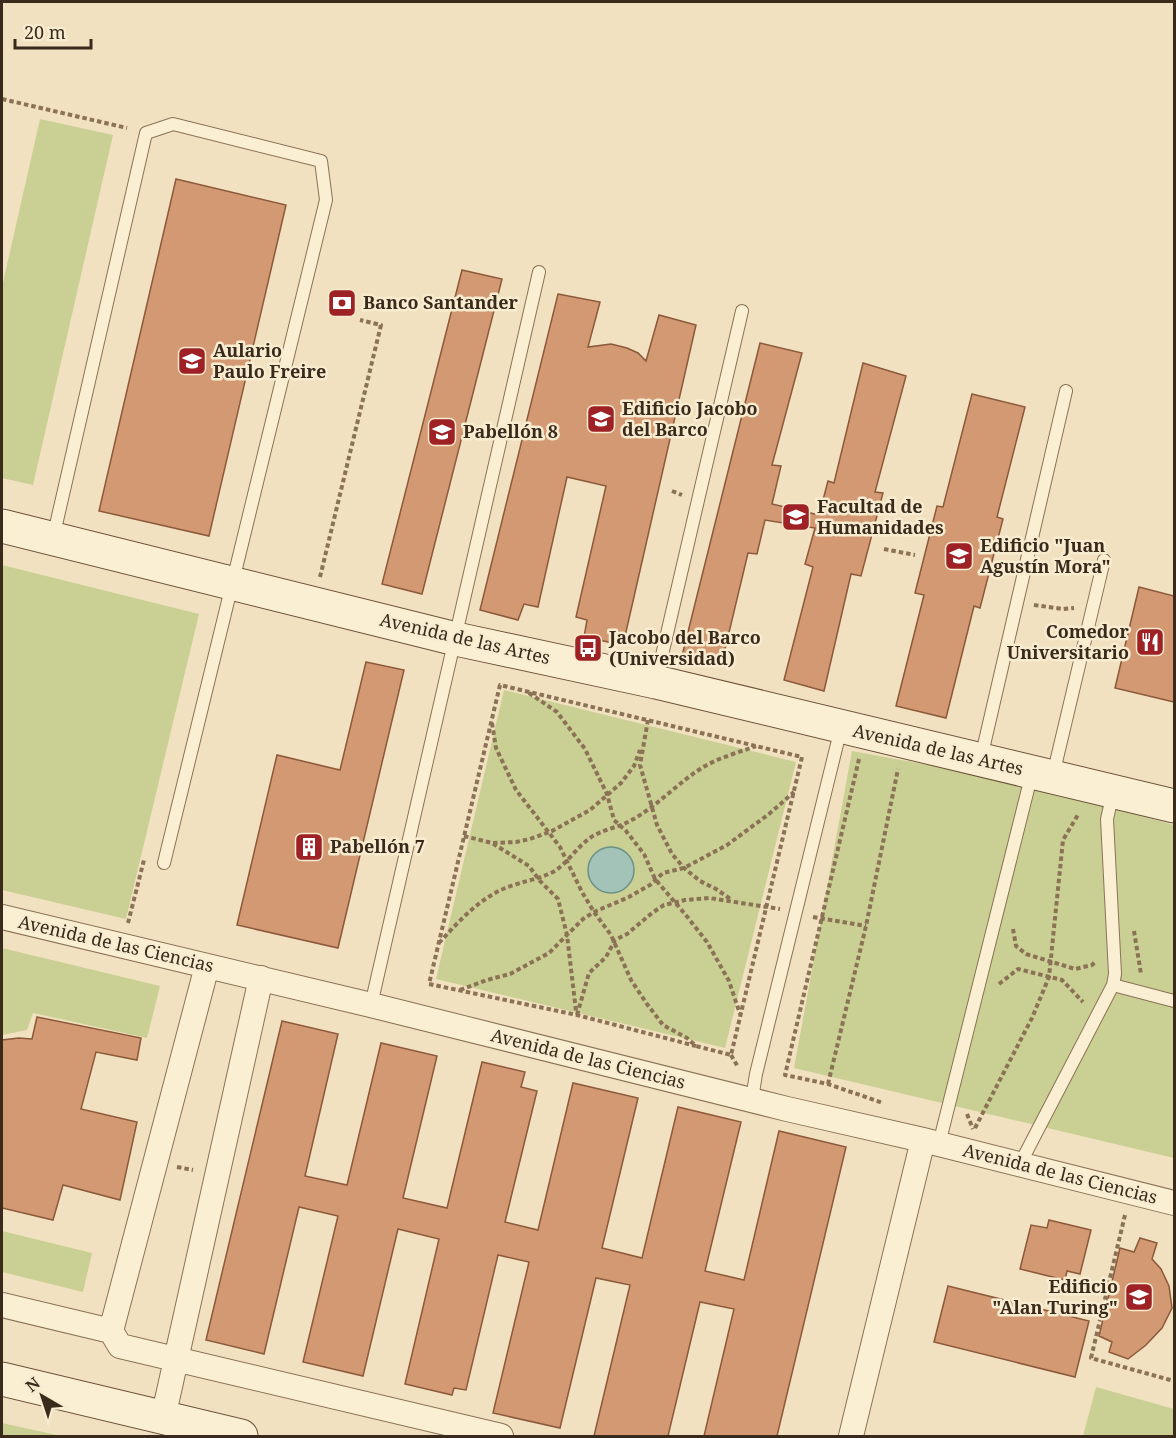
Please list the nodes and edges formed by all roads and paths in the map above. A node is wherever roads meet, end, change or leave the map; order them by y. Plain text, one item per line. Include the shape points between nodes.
1 (2, 99) edge
2 (127, 128) dead end
3 (539, 272) dead end
4 (742, 311) dead end
5 (360, 320) dead end
6 (1066, 391) dead end
7 (2, 526) edge
8 (53, 539) junction
9 (884, 549) dead end
10 (915, 555) dead end
11 (1104, 560) dead end
12 (231, 583) junction
13 (318, 583) dead end
14 (1016, 604) junction
15 (1093, 607) junction
16 (456, 639) junction
17 (656, 682) junction
18 (527, 692) junction
19 (648, 720) junction
20 (492, 723) junction
21 (841, 726) junction
22 (644, 741) junction
23 (757, 746) junction
24 (860, 756) dead end
25 (980, 760) junction
26 (899, 762) dead end
27 (1042, 774) junction
28 (794, 791) junction
29 (1113, 791) junction
30 (607, 794) junction
31 (1174, 806) edge
32 (651, 807) junction
33 (1079, 813) dead end
34 (620, 825) junction
35 (548, 833) junction
36 (464, 836) junction
37 (492, 843) junction
38 (566, 860) junction
39 (164, 863) dead end
40 (684, 868) junction
41 (538, 879) junction
42 (656, 880) junction
43 (675, 902) junction
44 (594, 912) junction
45 (2, 917) edge
46 (821, 919) junction
47 (1010, 920) dead end
48 (866, 926) junction
49 (567, 935) junction
50 (614, 942) junction
51 (438, 943) junction
52 (1099, 958) dead end
53 (1051, 962) junction
54 (207, 966) junction
55 (1049, 976) junction
56 (261, 978) junction
57 (1113, 985) junction
58 (459, 991) junction
59 (996, 995) dead end
60 (1174, 1001) edge
61 (371, 1005) junction
62 (1085, 1010) dead end
63 (741, 1014) junction
64 (577, 1015) junction
65 (696, 1046) junction
66 (828, 1084) junction
67 (752, 1099) junction
68 (969, 1104) dead end
69 (889, 1105) dead end
70 (974, 1130) junction
71 (977, 1136) dead end
72 (931, 1142) junction
73 (156, 1162) junction
74 (1020, 1164) junction
75 (217, 1176) junction
76 (1174, 1203) edge
77 (1126, 1212) dead end
78 (2, 1305) edge
79 (111, 1331) junction
80 (176, 1360) junction
81 (2, 1379) edge
82 (1174, 1381) edge
83 (163, 1418) junction
84 (242, 1437) edge
85 (501, 1437) edge
86 (851, 1437) edge

1 - 2 path
3 - 16 lane
4 - 17 lane
5 - 13 path via 381,325
6 - 14 lane
7 - 8 street, Avenida de las Artes
8 - 12 street, Avenida de las Artes
8 - 12 lane via 146,133 173,124 321,161 326,200
9 - 10 path
11 - 15 lane
12 - 16 street, Avenida de las Artes
12 - 39 lane
14 - 15 path via 1063,609
14 - 25 lane
15 - 27 lane
16 - 17 street, Avenida de las Artes
16 - 61 lane
17 - 21 street, Avenida de las Artes
18 - 19 path
18 - 20 path via 500,685
18 - 30 path via 557,712 585,749
19 - 22 path
19 - 23 path
20 - 35 path via 496,748 516,790
20 - 36 path
21 - 25 street, Avenida de las Artes
21 - 67 lane
22 - 30 path via 634,766
22 - 32 path via 640,765
23 - 28 path via 802,757
23 - 32 path via 706,765
24 - 46 path
25 - 27 street, Avenida de las Artes
26 - 48 path
27 - 29 street, Avenida de las Artes
27 - 72 lane
28 - 40 path via 727,845
28 - 63 path
29 - 31 street, Avenida de las Artes
29 - 57 lane via 1107,819
30 - 34 path via 614,819
30 - 35 path via 590,810
32 - 34 path
32 - 40 path via 672,854
33 - 53 path via 1063,840
34 - 38 path via 590,838
34 - 42 path via 644,854
35 - 37 path via 516,842
35 - 38 path
36 - 37 path
36 - 51 path
37 - 41 path via 529,866
38 - 41 path
38 - 44 path
40 - 42 path via 663,873
40 - 43 path via 735,902 709,898
41 - 49 path via 558,899
41 - 51 path via 493,893
42 - 43 path
42 - 44 path
43 - 50 path via 664,905
43 - 63 path via 707,942 729,981
44 - 49 path
44 - 50 path
45 - 54 street, Avenida de las Ciencias
46 - 48 path
46 - 66 path via 784,1075
47 - 53 path via 1016,946 1026,954
48 - 66 path
49 - 58 path via 549,953 510,974
49 - 64 path
50 - 64 path via 606,957 589,973
50 - 65 path via 631,980 663,1025
51 - 58 path via 429,984
52 - 53 path via 1092,965 1075,969
53 - 55 path
54 - 56 street, Avenida de las Ciencias
54 - 73 street
55 - 59 path via 1018,969 1000,983
55 - 62 path via 1062,980 1083,1002
55 - 70 path via 1032,1018
56 - 61 street, Avenida de las Ciencias
56 - 75 street
57 - 60 lane
57 - 74 lane
58 - 64 path
61 - 67 street, Avenida de las Ciencias
63 - 65 path via 731,1055
64 - 65 path
66 - 69 path
67 - 72 street, Avenida de las Ciencias
68 - 70 path via 967,1114
70 - 71 path
72 - 74 street, Avenida de las Ciencias
72 - 86 street
73 - 75 path
73 - 79 street
74 - 76 street, Avenida de las Ciencias
75 - 80 street
77 - 82 path via 1091,1358
78 - 79 street
79 - 80 street via 120,1346
80 - 83 street
80 - 85 street
81 - 83 street
83 - 84 street

